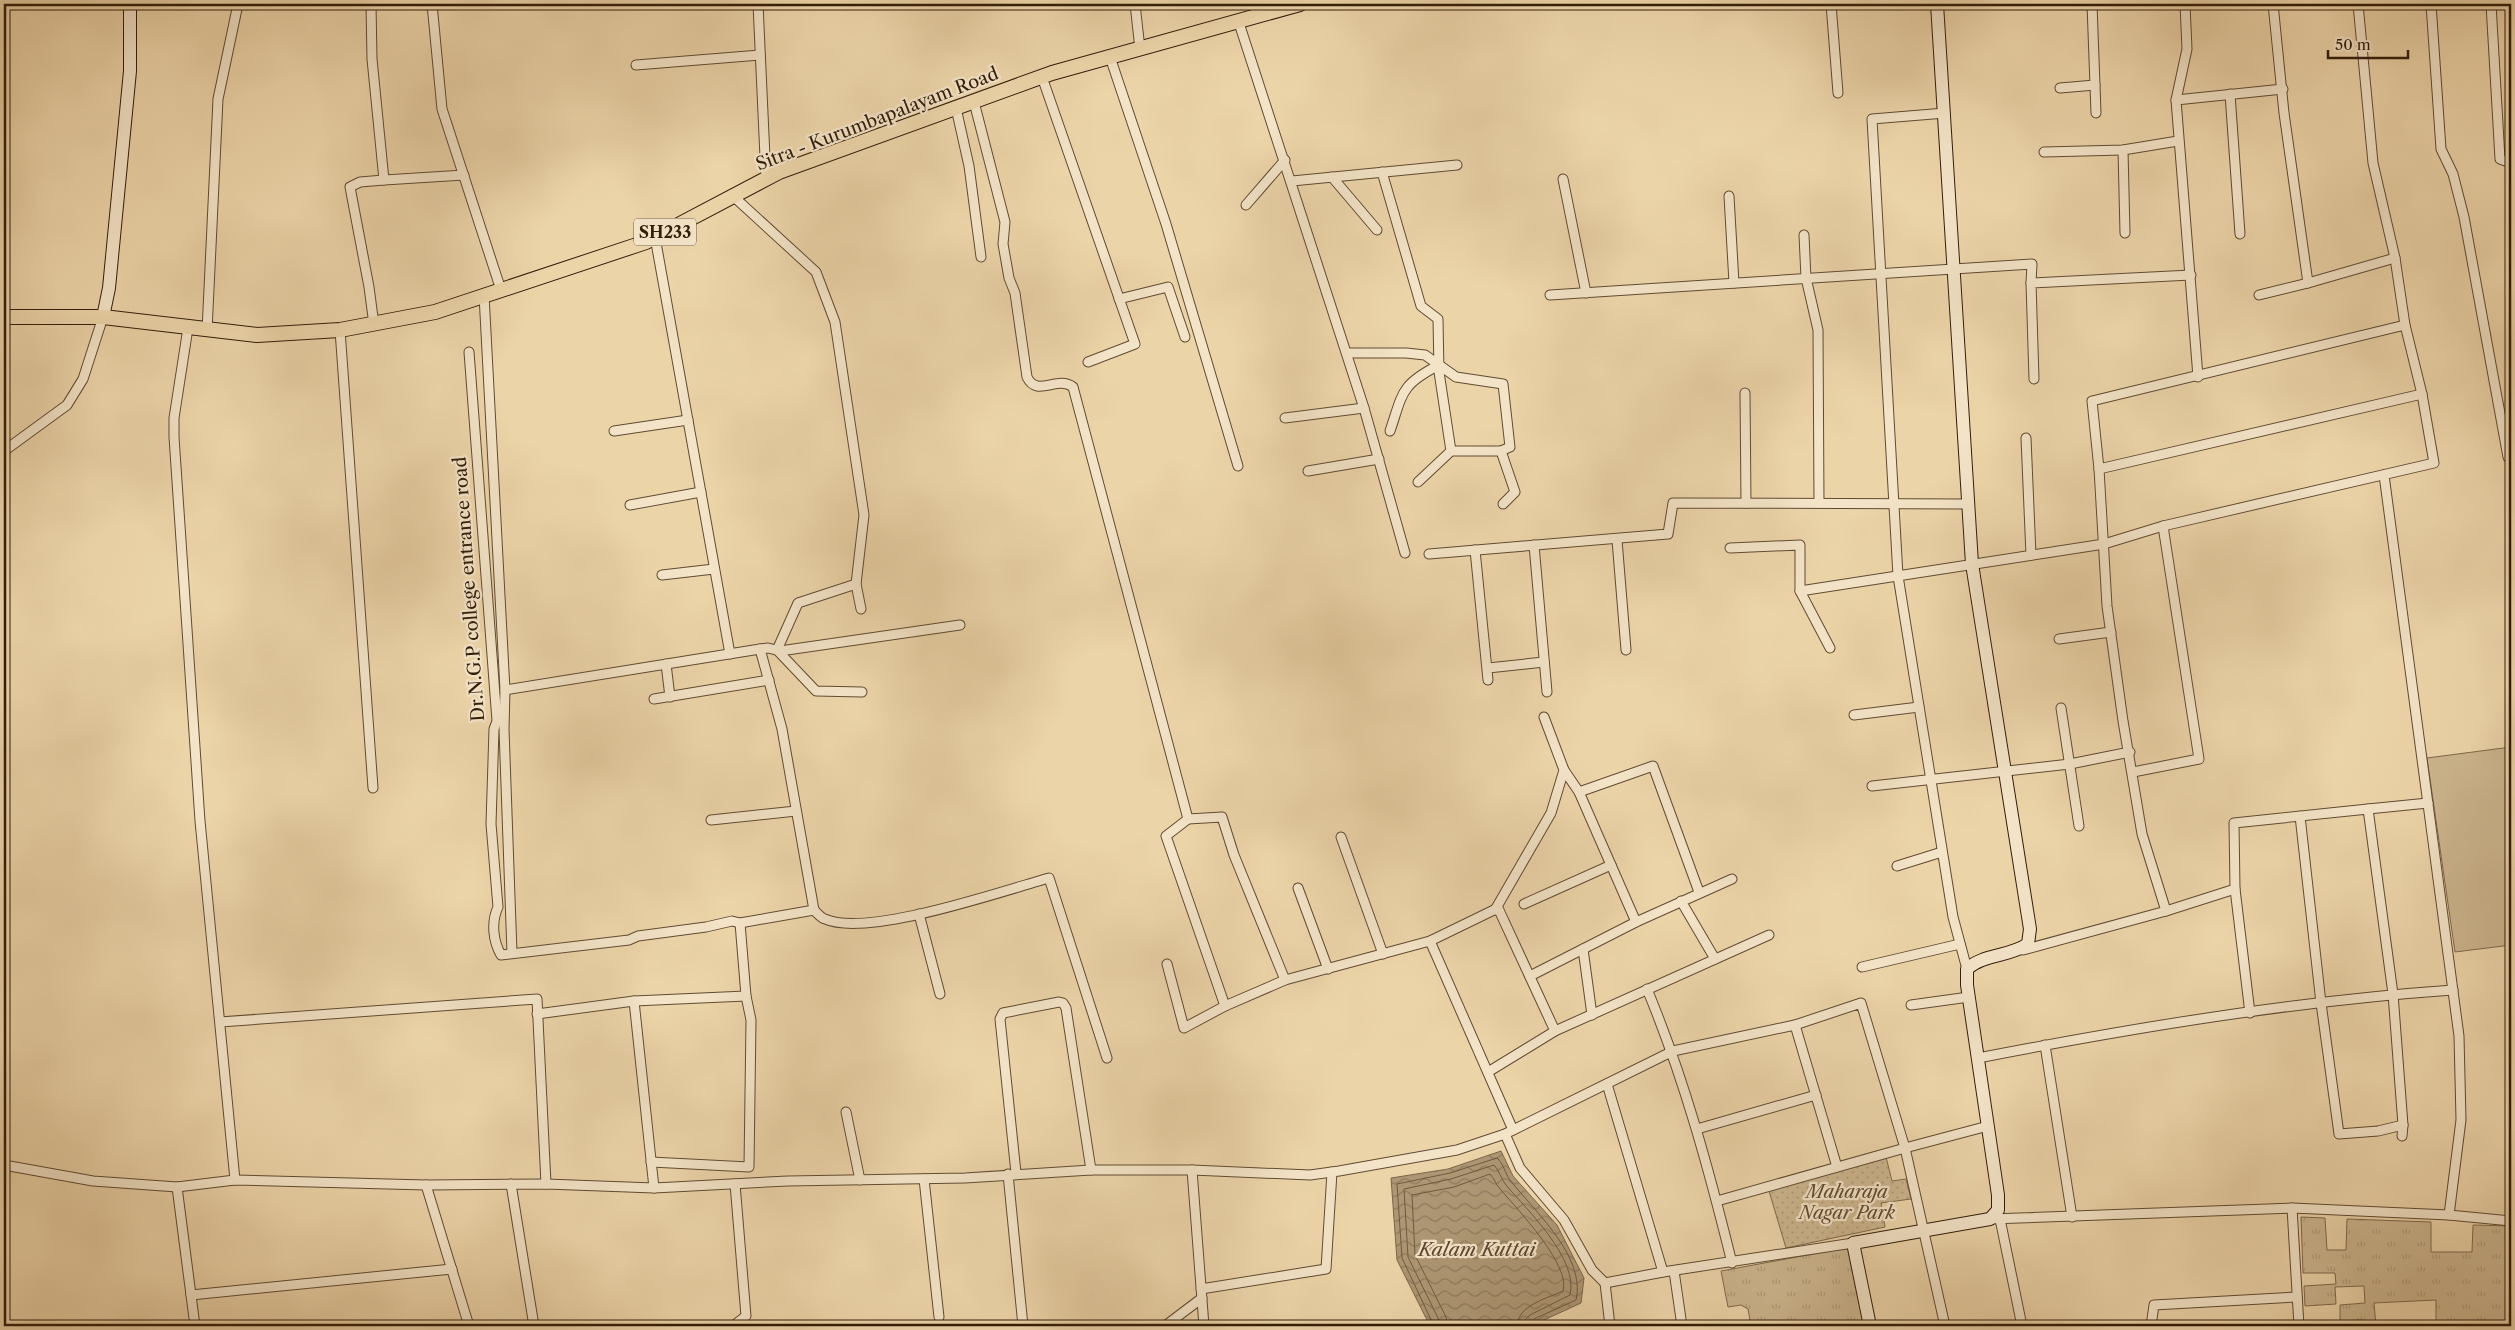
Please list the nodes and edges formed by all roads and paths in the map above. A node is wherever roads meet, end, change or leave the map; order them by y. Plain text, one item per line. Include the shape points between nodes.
1 (130, 4) edge
2 (238, 4) edge
3 (370, 4) edge
4 (432, 4) edge
5 (758, 4) edge
6 (1135, 4) edge
7 (1300, 4) edge
8 (1831, 4) edge
9 (1937, 4) edge
10 (2092, 4) edge
11 (2185, 4) edge
12 (2273, 4) edge
13 (2358, 4) edge
14 (2431, 4) edge
15 (2491, 4) edge
16 (1275, 7) edge
17 (1238, 20) junction
18 (1140, 48) junction
19 (760, 54) junction
20 (1110, 57) junction
21 (636, 65) dead end
22 (1042, 77) junction
23 (2095, 85) junction
24 (2060, 88) dead end
25 (2283, 89) junction
26 (1838, 93) dead end
27 (2230, 94) junction
28 (2176, 100) junction
29 (974, 102) junction
30 (956, 108) junction
31 (1946, 113) junction
32 (2096, 113) dead end
33 (2178, 141) junction
34 (2123, 150) junction
35 (2044, 152) dead end
36 (1285, 160) junction
37 (2511, 163) edge
38 (1457, 165) dead end
39 (1382, 172) junction
40 (464, 175) junction
41 (1332, 177) junction
42 (1563, 178) dead end
43 (766, 179) junction
44 (384, 180) junction
45 (1292, 181) junction
46 (733, 196) junction
47 (1729, 196) dead end
48 (1246, 205) dead end
49 (1377, 230) dead end
50 (2125, 233) dead end
51 (2240, 234) dead end
52 (1804, 235) dead end
53 (655, 238) junction
54 (981, 257) dead end
55 (2394, 258) junction
56 (1955, 268) junction
57 (1881, 273) junction
58 (2191, 275) junction
59 (1806, 278) junction
60 (1734, 283) junction
61 (2031, 283) junction
62 (2308, 283) junction
63 (501, 290) junction
64 (1586, 293) junction
65 (2259, 294) dead end
66 (1550, 295) dead end
67 (484, 296) junction
68 (1119, 299) junction
69 (4, 317) edge
70 (103, 317) junction
71 (374, 325) junction
72 (2405, 325) junction
73 (188, 328) junction
74 (340, 330) junction
75 (207, 331) junction
76 (1185, 337) dead end
77 (469, 352) dead end
78 (1347, 354) junction
79 (1088, 362) dead end
80 (1439, 365) junction
81 (2198, 376) junction
82 (2034, 379) dead end
83 (1744, 393) dead end
84 (2422, 394) junction
85 (1364, 408) junction
86 (1285, 418) dead end
87 (688, 420) junction
88 (614, 431) dead end
89 (1390, 431) dead end
90 (2026, 438) dead end
91 (4, 451) edge
92 (1450, 451) junction
93 (1501, 451) junction
94 (2511, 457) edge
95 (1379, 459) junction
96 (1238, 466) dead end
97 (2100, 469) junction
98 (1308, 471) dead end
99 (2384, 475) junction
100 (1418, 482) dead end
101 (701, 492) junction
102 (1746, 503) junction
103 (1819, 503) junction
104 (1895, 503) junction
105 (1503, 504) dead end
106 (1966, 504) junction
107 (630, 505) dead end
108 (2163, 526) junction
109 (1617, 540) junction
110 (2104, 544) junction
111 (1534, 545) junction
112 (1730, 548) dead end
113 (1475, 550) junction
114 (1405, 553) dead end
115 (1429, 554) dead end
116 (2031, 555) junction
117 (1972, 564) junction
118 (714, 569) junction
119 (662, 575) dead end
120 (1898, 576) junction
121 (856, 584) junction
122 (1800, 591) junction
123 (861, 609) dead end
124 (960, 624) dead end
125 (2111, 632) junction
126 (2059, 639) dead end
127 (1830, 648) dead end
128 (760, 649) junction
129 (777, 650) junction
130 (1626, 650) dead end
131 (730, 654) junction
132 (1544, 662) junction
133 (666, 664) junction
134 (1488, 668) junction
135 (769, 680) junction
136 (1488, 680) dead end
137 (505, 690) junction
138 (862, 692) dead end
139 (1547, 692) dead end
140 (670, 697) junction
141 (654, 700) dead end
142 (1919, 708) junction
143 (2061, 708) dead end
144 (1854, 715) dead end
145 (1544, 717) dead end
146 (2130, 752) junction
147 (2070, 764) junction
148 (1564, 770) junction
149 (2004, 772) junction
150 (2133, 772) junction
151 (1930, 780) junction
152 (1872, 786) dead end
153 (373, 788) dead end
154 (1579, 792) junction
155 (2428, 803) junction
156 (2368, 809) junction
157 (796, 812) junction
158 (2300, 816) junction
159 (1188, 819) junction
160 (711, 820) dead end
161 (2079, 826) dead end
162 (1342, 837) dead end
163 (1942, 852) junction
164 (1611, 865) junction
165 (1897, 866) dead end
166 (1732, 879) dead end
167 (1298, 888) dead end
168 (2235, 889) junction
169 (1699, 892) junction
170 (1681, 900) junction
171 (1524, 904) dead end
172 (814, 910) junction
173 (1495, 910) junction
174 (2166, 911) junction
175 (919, 914) junction
176 (740, 922) junction
177 (1636, 922) junction
178 (1769, 935) dead end
179 (1430, 941) junction
180 (1960, 944) junction
181 (1583, 949) junction
182 (2017, 952) junction
183 (512, 954) junction
184 (1383, 954) junction
185 (1715, 959) junction
186 (1167, 964) dead end
187 (1862, 966) dead end
188 (1328, 969) junction
189 (1967, 969) junction
190 (1530, 976) junction
191 (1285, 980) junction
192 (1647, 989) junction
193 (2453, 990) junction
194 (940, 994) dead end
195 (2393, 994) junction
196 (746, 996) junction
197 (1969, 997) junction
198 (634, 1001) junction
199 (2321, 1003) junction
200 (1911, 1005) dead end
201 (1225, 1006) junction
202 (2250, 1013) junction
203 (538, 1014) junction
204 (1592, 1014) junction
205 (220, 1022) junction
206 (1795, 1025) junction
207 (1555, 1031) junction
208 (2044, 1045) junction
209 (1673, 1051) junction
210 (1107, 1058) dead end
211 (1978, 1058) junction
212 (1488, 1072) junction
213 (1607, 1084) junction
214 (1816, 1095) junction
215 (846, 1112) dead end
216 (2403, 1124) junction
217 (1988, 1126) junction
218 (1697, 1129) junction
219 (1509, 1132) junction
220 (2402, 1136) dead end
221 (1905, 1148) junction
222 (651, 1162) junction
223 (4, 1165) edge
224 (1837, 1167) junction
225 (1091, 1170) junction
226 (1192, 1170) junction
227 (1332, 1172) junction
228 (1012, 1173) junction
229 (924, 1179) junction
230 (235, 1180) junction
231 (860, 1180) junction
232 (512, 1184) junction
233 (546, 1184) junction
234 (735, 1184) junction
235 (426, 1185) junction
236 (177, 1187) junction
237 (654, 1188) junction
238 (1717, 1201) junction
239 (2292, 1208) junction
240 (2449, 1215) junction
241 (2072, 1217) junction
242 (1995, 1219) junction
243 (2511, 1221) edge
244 (1923, 1230) junction
245 (1853, 1243) junction
246 (1732, 1263) junction
247 (452, 1268) junction
248 (1674, 1271) junction
249 (1663, 1272) junction
250 (1605, 1283) junction
251 (1202, 1293) junction
252 (191, 1295) junction
253 (2297, 1297) junction
254 (939, 1317) dead end
255 (195, 1326) edge
256 (469, 1326) edge
257 (534, 1326) edge
258 (734, 1326) edge
259 (1023, 1326) edge
260 (1165, 1326) edge
261 (1204, 1326) edge
262 (1610, 1326) edge
263 (1682, 1326) edge
264 (1870, 1326) edge
265 (1945, 1326) edge
266 (2022, 1326) edge
267 (2151, 1326) edge
268 (2299, 1326) edge

1 - 70 street via 130,71 109,288
2 - 75 street via 218,99
3 - 44 street
4 - 40 street via 442,109
5 - 19 street
6 - 18 street
7 - 16 main road, Sitra - Kurumbapalayam Road / SH233
8 - 26 street
9 - 31 street
10 - 23 street
11 - 28 street via 2187,49
12 - 25 street
13 - 55 street via 2373,163
14 - 94 street via 2441,149 2452,174 2464,218 2508,457
15 - 37 street via 2500,159
16 - 17 main road, Sitra - Kurumbapalayam Road / SH233
17 - 18 main road, Sitra - Kurumbapalayam Road / SH233
17 - 36 street
18 - 20 main road, Sitra - Kurumbapalayam Road / SH233
19 - 21 street
19 - 43 street
20 - 22 main road, Sitra - Kurumbapalayam Road / SH233
20 - 96 street via 1166,224
22 - 29 main road, Sitra - Kurumbapalayam Road / SH233
22 - 68 street
23 - 24 street
23 - 32 street
25 - 27 street
25 - 62 street
27 - 28 street
27 - 51 street
28 - 33 street
29 - 30 main road, Sitra - Kurumbapalayam Road / SH233
29 - 159 street via 1005,222 1003,244 1015,293 1027,377 1030,384 1038,387 1062,383 1072,387
30 - 43 main road, Sitra - Kurumbapalayam Road / SH233
30 - 54 street via 969,166
31 - 56 street
31 - 57 street via 1872,119
33 - 34 street
33 - 58 street
34 - 35 street
34 - 50 street
36 - 45 street
36 - 48 street
38 - 39 street
39 - 41 street
39 - 80 street via 1421,306 1438,319
40 - 44 street
40 - 63 street
41 - 45 street
41 - 49 street
42 - 64 street
43 - 46 main road, Sitra - Kurumbapalayam Road / SH233
44 - 71 street via 360,182 350,188
45 - 78 street
46 - 53 main road, Sitra - Kurumbapalayam Road / SH233
46 - 121 street via 816,272 835,322 864,515
47 - 60 street
52 - 59 street
53 - 63 main road, Sitra - Kurumbapalayam Road / SH233
53 - 87 street
55 - 62 street
55 - 72 street
56 - 57 street
56 - 61 street via 2032,264
56 - 106 street
57 - 59 street
57 - 104 street
58 - 61 street
58 - 81 street
59 - 60 street
59 - 103 street via 1818,330
60 - 64 street
61 - 82 street
62 - 65 street
63 - 67 main road, Sitra - Kurumbapalayam Road / SH233
64 - 66 street
67 - 71 main road, Sitra - Kurumbapalayam Road / SH233 via 435,312
67 - 137 street
68 - 76 street via 1168,287
68 - 79 street via 1135,344
69 - 70 main road, Sitra - Kurumbapalayam Road / SH233
70 - 73 main road, Sitra - Kurumbapalayam Road / SH233
70 - 91 street via 82,378 67,405
71 - 74 main road, Sitra - Kurumbapalayam Road / SH233
72 - 81 street
72 - 84 street
73 - 75 main road, Sitra - Kurumbapalayam Road / SH233
73 - 205 street via 174,437 200,821
74 - 75 main road, Sitra - Kurumbapalayam Road / SH233 via 257,335
74 - 153 street
77 - 183 street, Dr.N.G.P college entrance road via 497,722 494,729 491,824 498,907 493,918 496,946 502,955
78 - 80 street via 1425,355
78 - 85 street
80 - 89 street via 1419,376 1404,390
80 - 92 street
80 - 93 street via 1456,377 1503,384 1510,447
81 - 97 street via 2092,401
83 - 102 street
84 - 97 street
84 - 99 street via 2434,463
85 - 86 street
85 - 95 street
87 - 88 street
87 - 101 street
90 - 116 street
92 - 93 street
92 - 100 street
93 - 105 street via 1515,492
95 - 98 street
95 - 114 street
97 - 110 street
99 - 108 street
99 - 155 street
101 - 107 street
101 - 118 street
102 - 103 street
102 - 109 street via 1673,502 1668,534
103 - 104 street
104 - 106 street
104 - 120 street
106 - 117 street
108 - 110 street
108 - 150 street via 2199,759
109 - 111 street
109 - 130 street
110 - 116 street
110 - 125 street
111 - 113 street
111 - 132 street
112 - 122 street via 1800,545
113 - 115 street
113 - 134 street
116 - 117 street
117 - 120 street
117 - 149 street
118 - 119 street
118 - 131 street
120 - 122 street
120 - 142 street
121 - 123 street
121 - 129 street via 798,603
122 - 127 street
124 - 129 street
125 - 126 street
125 - 146 street
128 - 129 street
128 - 131 street
128 - 135 street
129 - 138 street via 816,691
131 - 133 street
132 - 134 street
132 - 139 street
133 - 137 street
133 - 140 street
134 - 136 street
135 - 140 street
135 - 157 street via 782,729
137 - 183 street
140 - 141 street
142 - 144 street
142 - 151 street
143 - 147 street
145 - 148 street
146 - 147 street
146 - 150 street
147 - 149 street
147 - 161 street
148 - 154 street
148 - 173 street via 1551,813
149 - 151 street
149 - 182 street via 2030,929 2028,944
150 - 174 street via 2142,834
151 - 152 street
151 - 163 street
154 - 164 street
154 - 169 street via 1653,766
155 - 156 street
155 - 193 street
156 - 158 street
156 - 195 street
157 - 160 street
157 - 172 street
158 - 168 street via 2234,823
158 - 199 street
159 - 191 street via 1222,817 1234,855
159 - 201 street via 1166,836
162 - 184 street
163 - 165 street
163 - 180 street
164 - 171 street
164 - 177 street
166 - 169 street
167 - 188 street
168 - 174 street
168 - 202 street
169 - 170 street
170 - 177 street
170 - 185 street
172 - 175 street via 825,919 851,924 897,920
172 - 176 street
173 - 179 street
173 - 190 street via 1498,908
174 - 182 street
175 - 194 street
175 - 210 street via 1049,878
176 - 183 street
176 - 196 street
177 - 181 street
178 - 185 street
179 - 184 street
179 - 212 street
180 - 187 street
180 - 189 street
181 - 190 street
181 - 204 street
182 - 189 street via 1975,961
184 - 188 street
185 - 192 street
186 - 201 street via 1184,1028
188 - 191 street
189 - 197 street
190 - 207 street
191 - 201 street
192 - 204 street
192 - 209 street
193 - 195 street
193 - 240 street via 2459,1036 2461,1120
195 - 199 street
195 - 216 street
196 - 198 street
196 - 222 street via 751,1020 749,1167
197 - 200 street
197 - 211 street
198 - 203 street
198 - 222 street
199 - 202 street
199 - 216 street via 2339,1134 2378,1131
202 - 208 street
203 - 205 street via 537,999
203 - 233 street
204 - 207 street
205 - 230 street
206 - 209 street
206 - 214 street
206 - 221 street via 1861,1003
207 - 212 street
208 - 211 street
208 - 241 street
209 - 213 street
209 - 218 street
211 - 217 street
212 - 219 street
213 - 219 street
213 - 249 street
214 - 218 street
214 - 224 street
215 - 231 street
216 - 220 street
217 - 221 street
217 - 242 street via 1998,1195
218 - 238 street
219 - 227 street via 1457,1150
219 - 250 street via 1520,1168 1564,1220 1592,1270
221 - 224 street
221 - 244 street
222 - 237 street
223 - 236 street via 93,1181
224 - 238 street
225 - 226 street
225 - 228 street
225 - 228 street via 1066,1008 1059,1002 1003,1014 1000,1019
226 - 227 street via 1310,1175
226 - 251 street
227 - 251 street via 1326,1269
228 - 229 street
228 - 259 street
229 - 231 street
229 - 254 street
230 - 235 street
230 - 236 street
231 - 234 street
232 - 233 street
232 - 235 street
232 - 257 street
233 - 237 street
234 - 237 street
234 - 258 street via 746,1316
235 - 247 street
236 - 252 street
238 - 246 street
239 - 240 street
239 - 241 street
239 - 253 street
240 - 243 street
241 - 242 street
242 - 244 street
242 - 266 street
244 - 245 street
244 - 265 street
245 - 246 street
245 - 264 street
246 - 248 street
247 - 252 street
247 - 256 street
248 - 249 street
248 - 263 street
249 - 250 street
250 - 262 street
251 - 260 street
251 - 261 street
252 - 255 street
253 - 267 street via 2154,1305
253 - 268 street

